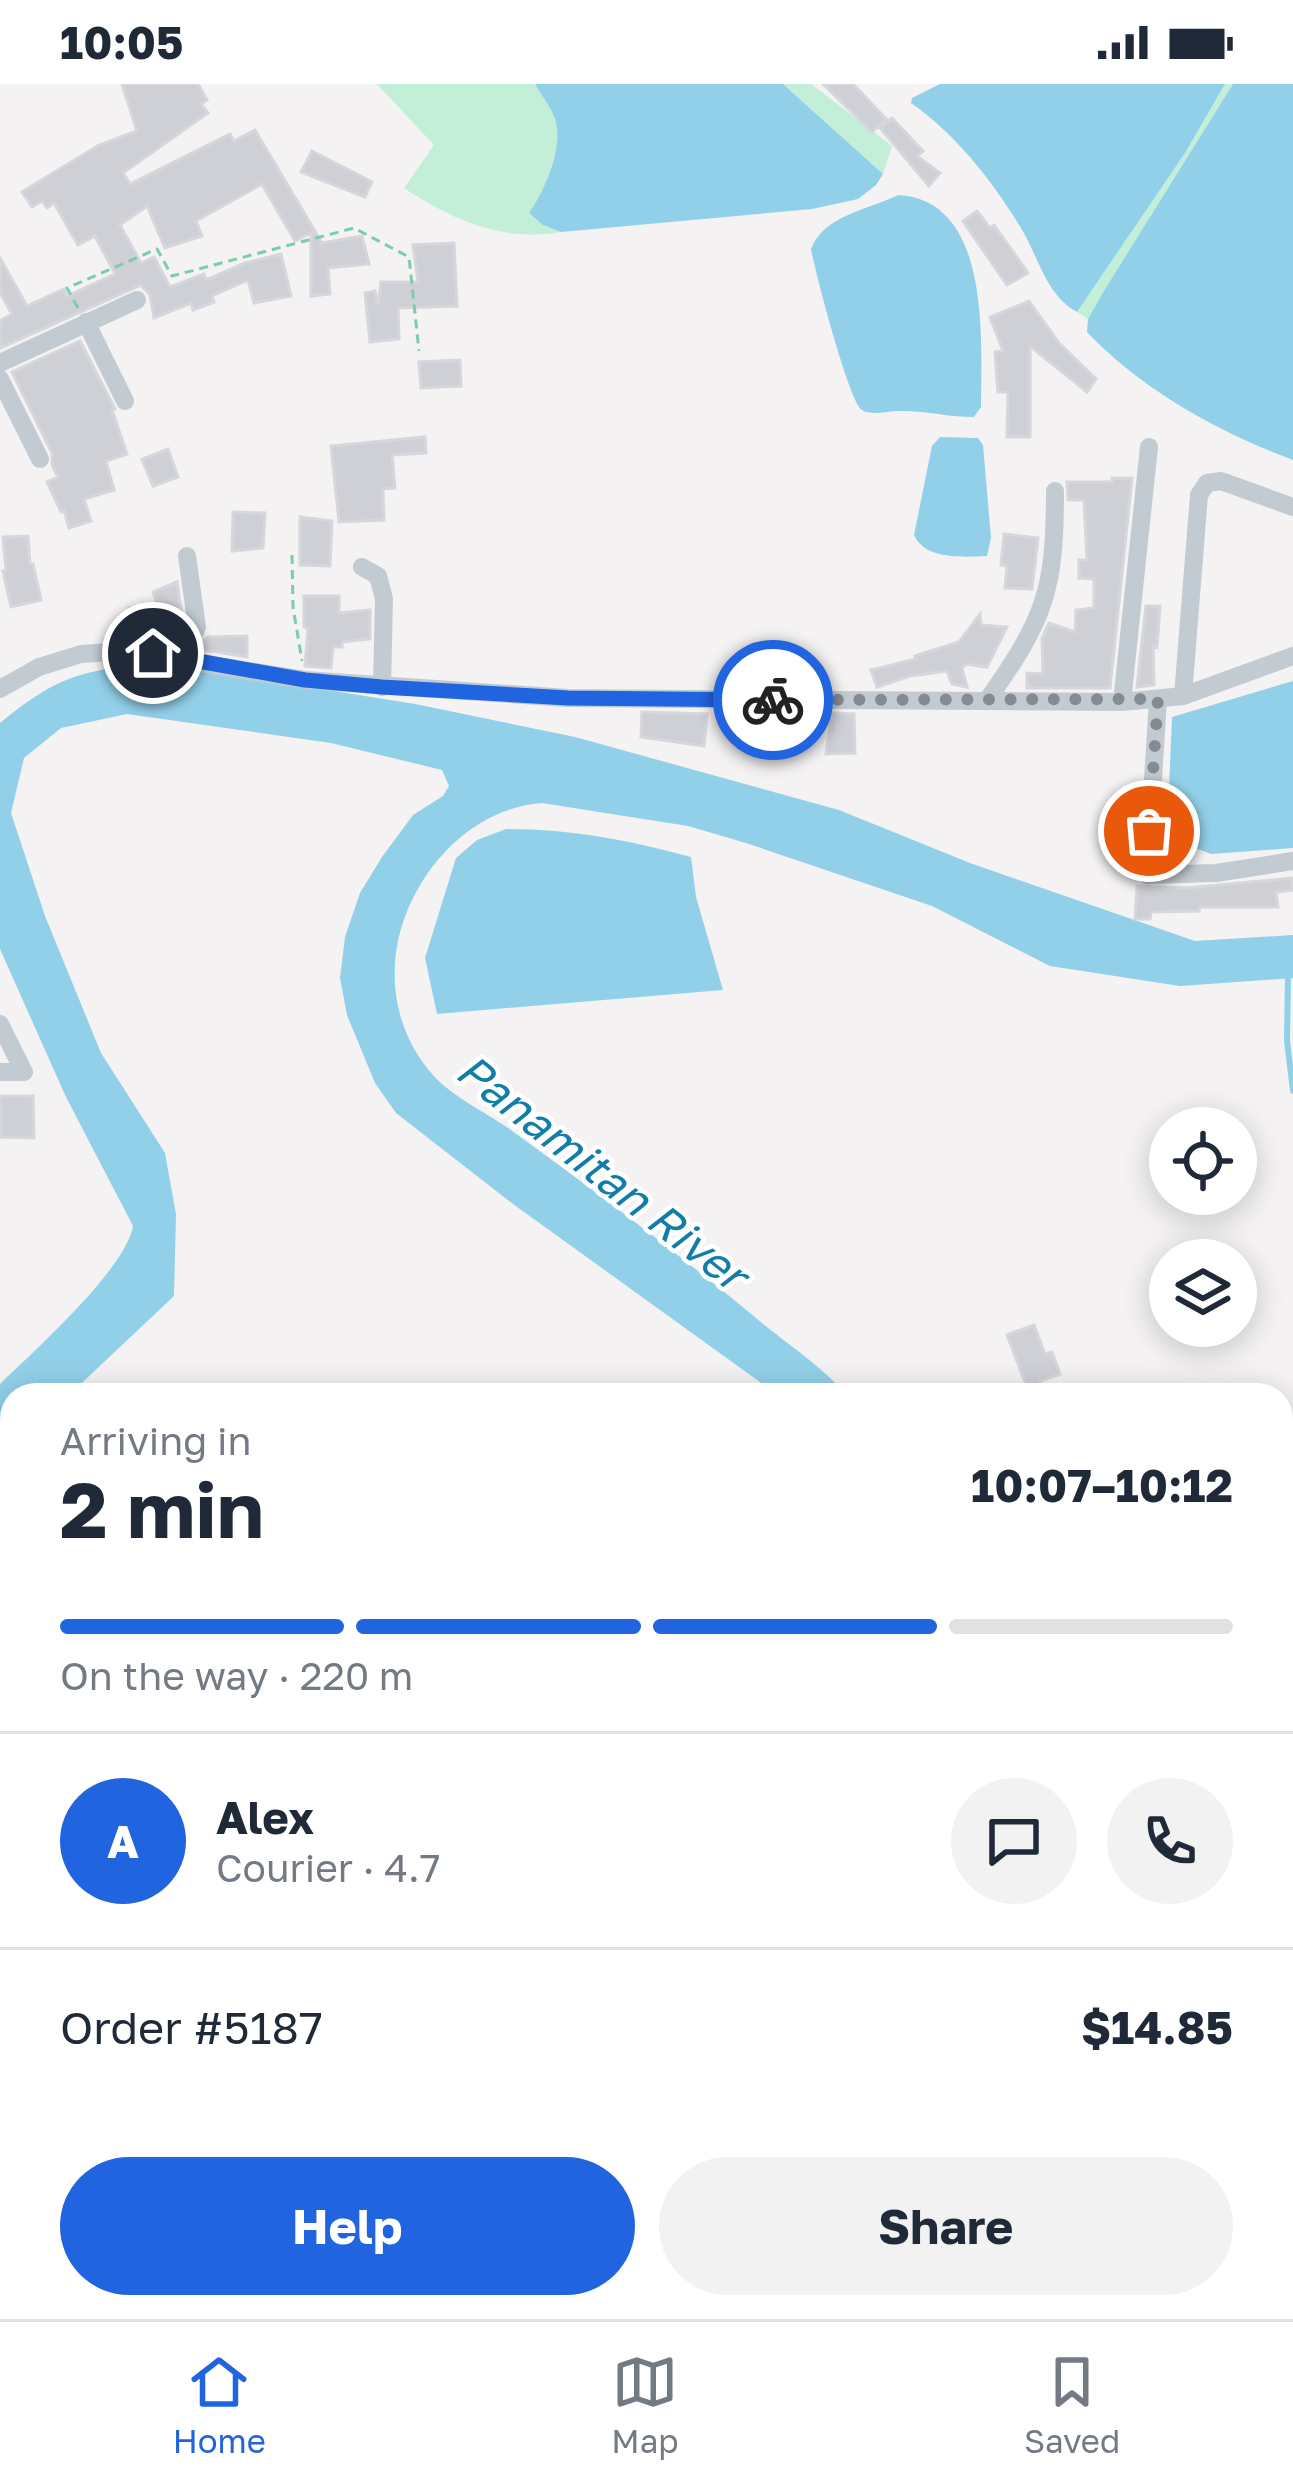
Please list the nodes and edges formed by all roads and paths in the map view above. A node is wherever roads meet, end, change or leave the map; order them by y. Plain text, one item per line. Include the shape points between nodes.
1 (137, 300) dead end
2 (86, 322) junction
3 (419, 351) dead end
4 (0, 363) edge
5 (0, 379) edge
6 (124, 401) dead end
7 (1149, 447) dead end
8 (40, 460) dead end
9 (1055, 491) dead end
10 (1293, 507) edge
11 (292, 555) dead end
12 (188, 556) dead end
13 (362, 567) dead end
14 (153, 653) junction
15 (1293, 656) edge
16 (305, 680) junction
17 (382, 687) junction
18 (0, 689) edge
19 (1183, 696) junction
20 (988, 699) junction
21 (1158, 699) junction
22 (1122, 702) junction
23 (1293, 861) edge
24 (0, 1024) edge
25 (0, 1072) edge

1 - 2 street
2 - 3 path via 67,288 157,249 172,276 353,228 409,257
2 - 4 street
2 - 6 street
5 - 8 street
7 - 22 street
9 - 20 street via 1050,588 1038,624
10 - 19 street via 1221,481 1199,494
11 - 16 path
12 - 14 street via 197,627
13 - 17 street via 378,576 384,599
14 - 16 street
14 - 18 street via 81,654
15 - 19 street
16 - 17 street
17 - 20 street via 692,702
19 - 21 street
20 - 22 street
21 - 22 street
21 - 23 street via 1147,874
24 - 25 street via 24,1072

